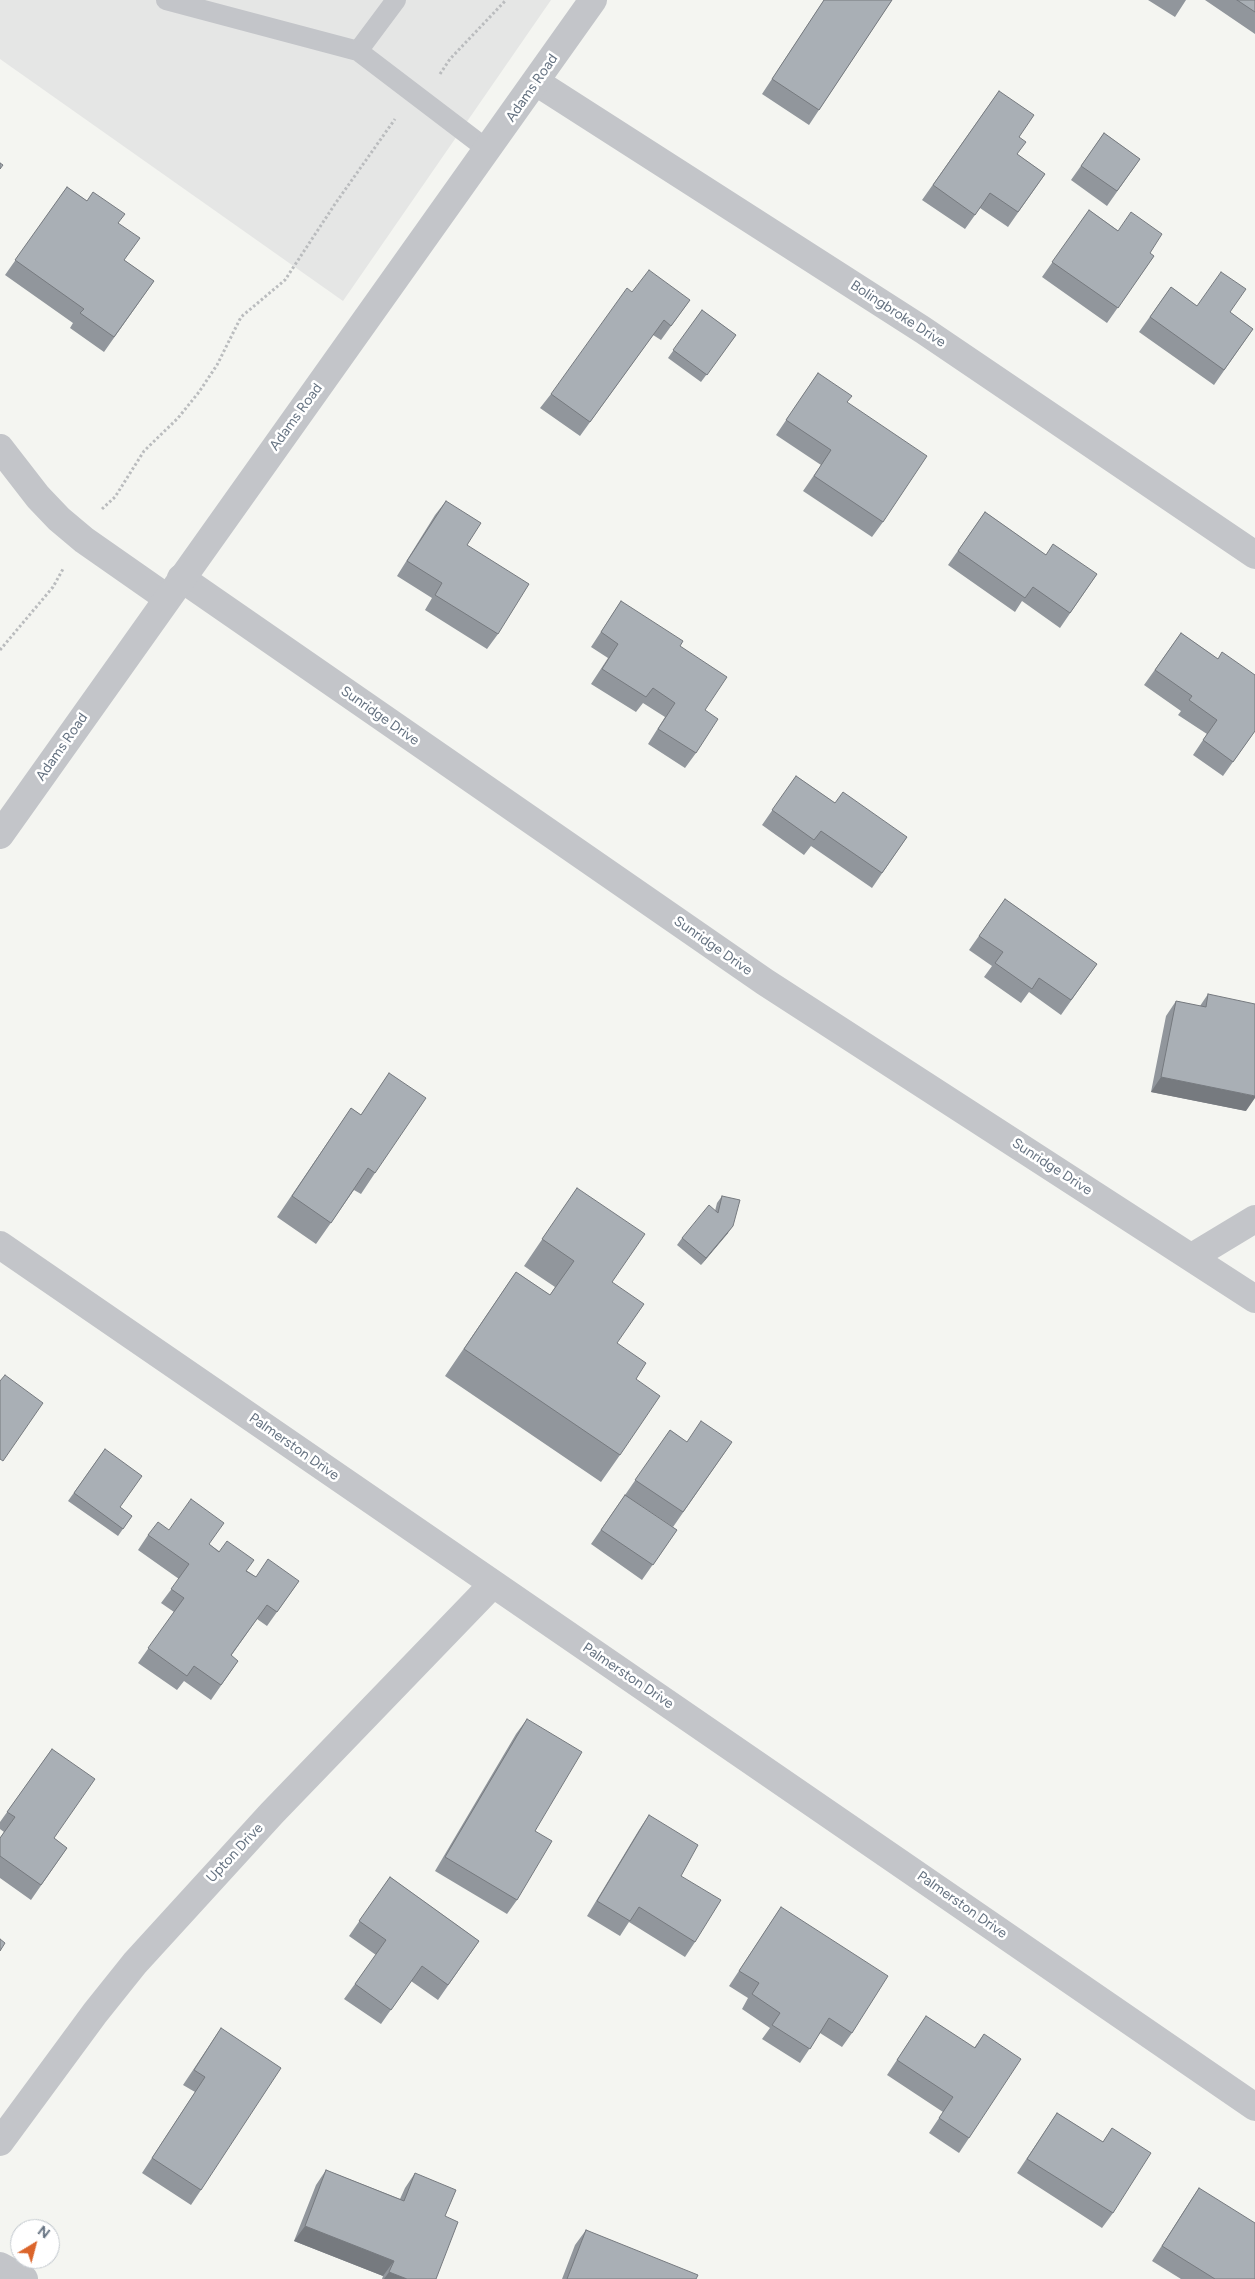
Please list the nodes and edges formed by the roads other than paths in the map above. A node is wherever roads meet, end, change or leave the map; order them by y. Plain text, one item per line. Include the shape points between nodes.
1 (166, 0) edge
2 (396, 0) edge
3 (593, 0) edge
4 (358, 51) junction
5 (536, 82) junction
6 (488, 150) junction
7 (0, 448) edge
8 (1255, 555) edge
9 (174, 588) junction
10 (0, 835) edge
11 (1255, 1219) edge
12 (0, 1245) edge
13 (1192, 1257) junction
14 (1255, 1299) edge
15 (493, 1584) junction
16 (1255, 2108) edge
17 (0, 2142) edge
18 (0, 2266) edge
19 (24, 2279) edge

1 - 4 lane
2 - 4 lane
3 - 5 street, Adams Road
4 - 6 lane
5 - 6 street, Adams Road
5 - 8 street, Bolingbroke Drive via 923,330
6 - 9 street, Adams Road
7 - 9 street, Sunridge Drive via 38,497 84,540
9 - 10 street, Adams Road
9 - 13 street, Sunridge Drive via 766,982
11 - 13 street
12 - 15 street, Palmerston Drive
13 - 14 street, Sunridge Drive
15 - 16 street, Palmerston Drive
15 - 17 street, Upton Drive via 272,1813 135,1962
18 - 19 street

